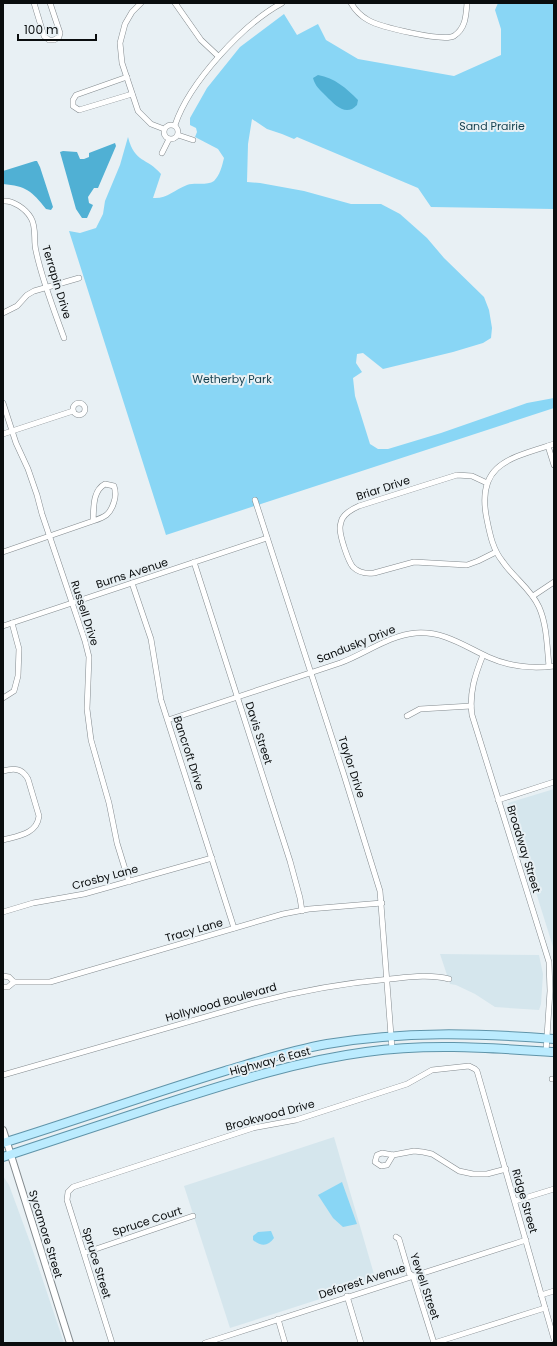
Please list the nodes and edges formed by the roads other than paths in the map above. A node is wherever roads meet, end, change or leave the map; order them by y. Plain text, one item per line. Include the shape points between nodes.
1 (34, 3) edge
2 (50, 3) edge
3 (141, 3) edge
4 (175, 3) edge
5 (282, 3) edge
6 (351, 3) edge
7 (467, 3) edge
8 (271, 5) edge
9 (218, 56) junction
10 (127, 77) junction
11 (132, 94) junction
12 (175, 125) junction
13 (164, 128) junction
14 (178, 135) junction
15 (169, 139) junction
16 (193, 140) dead end
17 (162, 153) dead end
18 (3, 201) edge
19 (79, 278) dead end
20 (47, 286) junction
21 (3, 312) edge
22 (64, 338) dead end
23 (3, 403) edge
24 (73, 411) dead end
25 (12, 431) junction
26 (3, 434) edge
27 (554, 444) edge
28 (548, 446) junction
29 (554, 465) edge
30 (487, 483) junction
31 (255, 500) dead end
32 (93, 521) junction
33 (49, 536) junction
34 (267, 538) junction
35 (3, 552) edge
36 (496, 552) junction
37 (194, 562) junction
38 (554, 582) edge
39 (132, 583) junction
40 (533, 596) junction
41 (72, 603) junction
42 (12, 623) junction
43 (3, 626) edge
44 (483, 655) junction
45 (552, 666) edge
46 (311, 673) junction
47 (237, 697) junction
48 (3, 698) edge
49 (471, 706) junction
50 (407, 716) dead end
51 (168, 720) junction
52 (3, 771) edge
53 (554, 782) edge
54 (498, 800) junction
55 (3, 840) edge
56 (212, 858) junction
57 (129, 882) junction
58 (382, 903) junction
59 (302, 911) junction
60 (3, 912) edge
61 (234, 928) junction
62 (552, 962) edge
63 (3, 976) edge
64 (388, 979) junction
65 (448, 979) dead end
66 (14, 982) junction
67 (3, 987) edge
68 (392, 1036) junction
69 (550, 1039) edge
70 (392, 1049) junction
71 (550, 1052) edge
72 (476, 1069) joint
73 (3, 1075) edge
74 (3, 1130) edge
75 (5, 1143) edge
76 (393, 1155) dead end
77 (7, 1156) edge
78 (506, 1169) junction
79 (70, 1189) joint
80 (554, 1189) edge
81 (515, 1201) junction
82 (194, 1216) dead end
83 (396, 1237) dead end
84 (526, 1240) junction
85 (84, 1252) junction
86 (413, 1276) junction
87 (554, 1290) edge
88 (541, 1295) junction
89 (347, 1296) junction
90 (545, 1308) junction
91 (278, 1319) junction
92 (554, 1340) edge
93 (70, 1343) edge
94 (112, 1343) edge
95 (207, 1343) edge
96 (285, 1343) edge
97 (361, 1343) edge
98 (434, 1343) edge

1 - 2 street via 44,36 54,40 60,33
3 - 10 street via 125,24 120,43 122,63
4 - 9 street via 201,40
5 - 8 street
6 - 7 street via 368,20 435,38 452,37 459,32 466,19
8 - 9 street
9 - 12 street via 181,110
10 - 11 street
10 - 11 street via 76,95 73,106 78,110
11 - 13 street via 138,111 152,124
12 - 13 street via 167,125
12 - 14 street via 178,128
13 - 15 street via 164,133
14 - 15 street
14 - 16 street
15 - 17 street
18 - 20 street, Terrapin Drive via 16,204 31,218 36,250
19 - 20 street
20 - 21 street via 27,295 17,306
20 - 22 street, Terrapin Drive
23 - 25 street, Russell Drive
24 - 25 street
25 - 26 street
25 - 33 street, Russell Drive via 28,469
27 - 28 street
28 - 29 street
28 - 30 street via 508,460 495,470
30 - 36 street via 485,513
30 - 36 street, Briar Drive via 472,476 457,475 359,506 345,515 340,528 349,561 358,571 368,574 414,562 467,565
31 - 34 street, Taylor Drive
32 - 32 street via 98,490 105,484 114,486 116,496 110,512 104,518
32 - 33 street
33 - 35 street
33 - 41 street, Russell Drive
34 - 37 street, Burns Avenue
34 - 46 street, Taylor Drive
36 - 40 street
37 - 39 street, Burns Avenue
37 - 47 street, Davis Street
38 - 40 street
39 - 41 street, Burns Avenue
39 - 51 street, Bancroft Drive via 149,630 159,693
40 - 45 street via 545,628
41 - 42 street, Burns Avenue
41 - 57 street, Russell Drive via 89,657 87,709 91,740
42 - 43 street, Burns Avenue
42 - 48 street via 19,645 18,676 14,691
44 - 45 street, Sandusky Drive via 512,665
44 - 46 street, Sandusky Drive via 446,637 417,633 396,638 354,658
44 - 49 street, Broadway Street via 473,682
46 - 47 street, Sandusky Drive
46 - 58 street, Taylor Drive via 363,833
47 - 51 street, Sandusky Drive
47 - 59 street, Davis Street via 296,880
49 - 50 street via 420,709
49 - 54 street, Broadway Street via 474,724
51 - 56 street, Bancroft Drive
52 - 55 street via 14,769 26,775 39,816 34,829
53 - 54 street
54 - 62 street, Broadway Street
56 - 57 street, Crosby Lane
56 - 61 street, Bancroft Drive
57 - 60 street, Crosby Lane
58 - 59 street, Tracy Lane
58 - 64 street, Taylor Drive
59 - 61 street, Tracy Lane
61 - 66 street, Tracy Lane via 50,982
62 - 69 street, Broadway Street
63 - 66 street, Tracy Lane
64 - 65 street, Hollywood Boulevard
64 - 68 street, Taylor Drive
64 - 73 street, Hollywood Boulevard via 340,984 254,1002
66 - 67 street, Tracy Lane via 8,987
68 - 69 main road, Highway 6 East via 458,1033
68 - 70 street, Taylor Drive
68 - 75 main road, Highway 6 East via 326,1044 268,1058
69 - 71 street, Broadway Street
70 - 71 main road, Highway 6 East via 434,1046
70 - 77 main road, Highway 6 East via 329,1057 273,1070
72 - 78 street, Ridge Street
72 - 79 street, Brookwood Drive via 469,1066 432,1070 407,1084 296,1120 254,1128
74 - 75 street, Sycamore Street
75 - 77 street, Sycamore Street
76 - 78 street via 414,1151 427,1153 459,1170 473,1174 487,1174
77 - 93 street, Sycamore Street
78 - 81 street, Ridge Street
79 - 85 street, Spruce Street via 66,1196
80 - 81 street
81 - 84 street, Ridge Street
82 - 85 street, Spruce Court
83 - 86 street, Yewell Street via 399,1239 409,1273
84 - 86 street, Deforest Avenue
84 - 88 street, Ridge Street
85 - 94 street, Spruce Street
86 - 89 street, Deforest Avenue
86 - 98 street, Yewell Street
87 - 88 street
88 - 90 street, Ridge Street
89 - 91 street, Deforest Avenue
89 - 97 street
90 - 92 street, Ridge Street
90 - 98 street
91 - 95 street, Deforest Avenue
91 - 96 street

